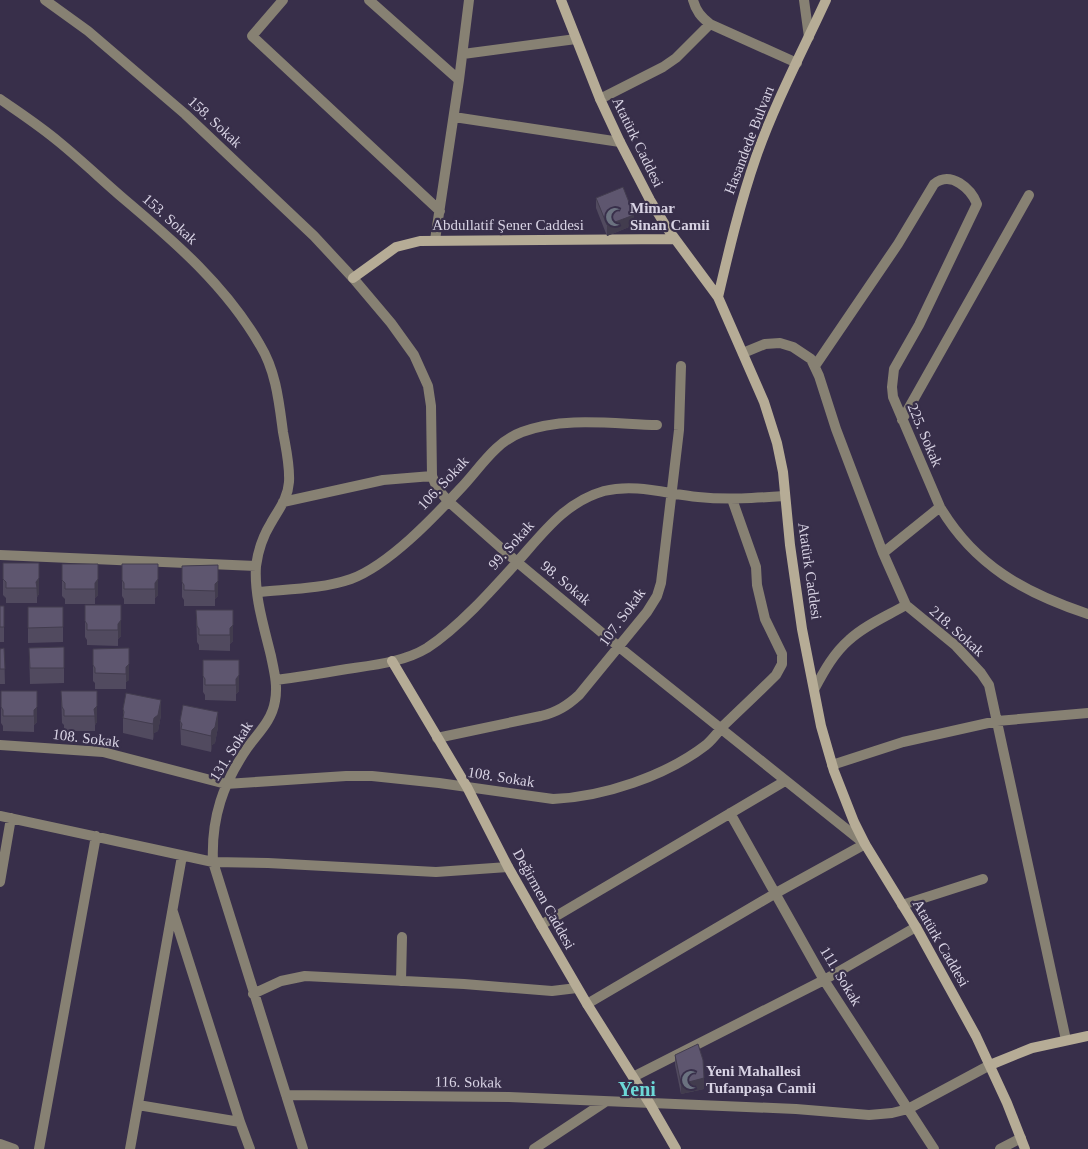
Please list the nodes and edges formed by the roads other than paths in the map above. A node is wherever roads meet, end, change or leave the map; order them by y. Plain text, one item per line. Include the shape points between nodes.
1 (45, 0) edge
2 (283, 0) edge
3 (369, 0) edge
4 (468, 0) edge
5 (561, 0) edge
6 (693, 0) edge
7 (804, 0) edge
8 (826, 0) edge
9 (710, 24) junction
10 (809, 38) junction
11 (576, 40) junction
12 (463, 54) junction
13 (797, 63) junction
14 (459, 80) junction
15 (0, 99) edge
16 (600, 99) junction
17 (454, 117) junction
18 (620, 142) junction
19 (1029, 195) dead end
20 (440, 211) junction
21 (675, 239) junction
22 (435, 240) junction
23 (353, 278) junction
24 (718, 297) junction
25 (743, 353) junction
26 (681, 366) dead end
27 (815, 366) junction
28 (278, 396) joint
29 (902, 420) junction
30 (657, 425) dead end
31 (432, 476) junction
32 (671, 494) junction
33 (785, 496) junction
34 (732, 499) junction
35 (283, 502) junction
36 (448, 502) junction
37 (940, 507) junction
38 (883, 553) junction
39 (0, 555) edge
40 (517, 562) junction
41 (256, 566) junction
42 (258, 592) junction
43 (906, 605) junction
44 (1088, 614) edge
45 (619, 647) junction
46 (392, 661) junction
47 (276, 680) junction
48 (814, 688) junction
49 (1088, 713) edge
50 (997, 721) junction
51 (720, 729) junction
52 (437, 738) junction
53 (0, 744) edge
54 (832, 764) junction
55 (785, 781) junction
56 (226, 784) junction
57 (467, 787) junction
58 (730, 813) junction
59 (0, 816) edge
60 (11, 818) junction
61 (96, 836) junction
62 (865, 844) junction
63 (182, 856) junction
64 (213, 862) junction
65 (508, 866) junction
66 (983, 879) dead end
67 (0, 882) edge
68 (776, 893) junction
69 (902, 905) junction
70 (172, 910) junction
71 (541, 925) junction
72 (916, 927) junction
73 (402, 938) dead end
74 (401, 980) junction
75 (824, 980) junction
76 (577, 988) junction
77 (253, 994) junction
78 (587, 1004) junction
79 (1088, 1036) edge
80 (1066, 1040) junction
81 (990, 1066) junction
82 (633, 1077) junction
83 (286, 1095) junction
84 (605, 1102) junction
85 (650, 1104) junction
86 (138, 1105) junction
87 (908, 1109) junction
88 (240, 1122) junction
89 (1021, 1138) junction
90 (0, 1144) edge
91 (14, 1149) edge
92 (39, 1149) edge
93 (130, 1149) edge
94 (250, 1149) edge
95 (303, 1149) edge
96 (534, 1149) edge
97 (676, 1149) edge
98 (934, 1149) edge
99 (1000, 1149) edge
100 (1025, 1149) edge

1 - 23 street, 158. Sokak via 88,31 185,114 314,236
2 - 20 street via 252,36
3 - 14 street
4 - 12 street
5 - 11 street, Atatürk Caddesi
6 - 9 street via 702,18
7 - 10 street
8 - 10 street, Hasandede Bulvarı
9 - 13 street
9 - 16 street via 663,67
10 - 13 street, Hasandede Bulvarı
11 - 12 street
11 - 16 street, Atatürk Caddesi
12 - 14 street
13 - 24 street, Hasandede Bulvarı via 755,159
14 - 17 street
15 - 28 street, 153. Sokak via 59,142 160,230 218,286 261,346
16 - 18 street, Atatürk Caddesi
17 - 18 street
17 - 20 street
18 - 21 street, Atatürk Caddesi via 650,200
19 - 29 street
20 - 22 street
21 - 22 street, Abdullatif Şener Caddesi
21 - 24 street, Atatürk Caddesi
22 - 23 street, Abdullatif Şener Caddesi via 396,247
23 - 31 street, 98. Sokak via 414,355 428,386
24 - 25 street, Atatürk Caddesi
25 - 27 street, 218. Sokak via 765,344 780,343 806,355
25 - 33 street, Atatürk Caddesi via 773,426
26 - 32 street, 107. Sokak via 679,430
27 - 29 street, 225. Sokak via 898,244 934,184 942,179 963,184 977,204 919,325 894,369 893,397
27 - 38 street, 218. Sokak
28 - 35 street, 131. Sokak via 289,465 287,493
29 - 37 street, 225. Sokak
30 - 36 street, 106. Sokak via 569,423 520,432 491,453
31 - 35 street via 383,480
31 - 36 street, 98. Sokak
32 - 34 street, 99. Sokak
32 - 40 street, 99. Sokak via 633,487 585,499 558,516
32 - 45 street, 107. Sokak via 664,565 657,596
33 - 34 street, 99. Sokak
33 - 48 street, Atatürk Caddesi via 801,620
34 - 51 street, 108. Sokak via 756,567 765,620 782,654 782,664 776,675
35 - 41 street, 131. Sokak via 265,535
36 - 40 street, 98. Sokak
36 - 42 street, 106. Sokak via 383,561 352,579 320,586
37 - 38 street
37 - 44 street, 225. Sokak via 972,549 1000,574
38 - 43 street, 218. Sokak
39 - 41 street
40 - 45 street, 98. Sokak
40 - 46 street, 99. Sokak via 442,637 415,654
41 - 42 street, 131. Sokak
42 - 47 street, 131. Sokak
43 - 48 street via 870,624 847,641
43 - 50 street, 218. Sokak via 956,646 981,673 989,685
45 - 51 street, 98. Sokak
45 - 52 street, 107. Sokak via 579,695 554,712
46 - 47 street, 99. Sokak
46 - 52 street, Değirmen Caddesi
47 - 56 street, 131. Sokak via 276,699 271,716
48 - 54 street, Atatürk Caddesi
49 - 50 street
50 - 54 street via 903,742
50 - 80 street, 218. Sokak
51 - 55 street, 98. Sokak
51 - 57 street, 108. Sokak via 708,743 671,768 602,793 553,799
52 - 57 street, Değirmen Caddesi
53 - 56 street, 108. Sokak via 103,752
54 - 62 street, Atatürk Caddesi
55 - 58 street
55 - 62 street, 98. Sokak
56 - 57 street, 108. Sokak via 372,776
56 - 64 street, 131. Sokak via 213,831
57 - 65 street, Değirmen Caddesi
58 - 68 street, 111. Sokak
58 - 71 street
59 - 60 street
60 - 61 street
60 - 67 street
61 - 63 street
61 - 92 street
62 - 68 street
62 - 69 street, Atatürk Caddesi
63 - 64 street
63 - 70 street
64 - 65 street via 436,872
64 - 77 street, 131. Sokak
65 - 71 street, Değirmen Caddesi
66 - 69 street
68 - 75 street, 111. Sokak
68 - 78 street
69 - 72 street, Atatürk Caddesi
70 - 86 street
70 - 88 street
71 - 76 street, Değirmen Caddesi
72 - 75 street
72 - 81 street, Atatürk Caddesi
73 - 74 street
74 - 76 street via 552,991
74 - 77 street via 305,976 281,981
75 - 82 street
75 - 87 street, 111. Sokak
76 - 78 street, Değirmen Caddesi
77 - 83 street, 131. Sokak
78 - 82 street, Değirmen Caddesi
79 - 80 street
80 - 81 street via 1032,1048
81 - 87 street, 116. Sokak
81 - 89 street, Atatürk Caddesi
82 - 85 street, Değirmen Caddesi
83 - 84 street, 116. Sokak via 451,1096
83 - 95 street, 131. Sokak
84 - 85 street, 116. Sokak
84 - 96 street
85 - 87 street, 116. Sokak via 869,1115
85 - 97 street, Değirmen Caddesi
86 - 88 street
86 - 93 street
87 - 98 street, 111. Sokak
88 - 94 street
89 - 99 street
89 - 100 street, Atatürk Caddesi
90 - 91 street

